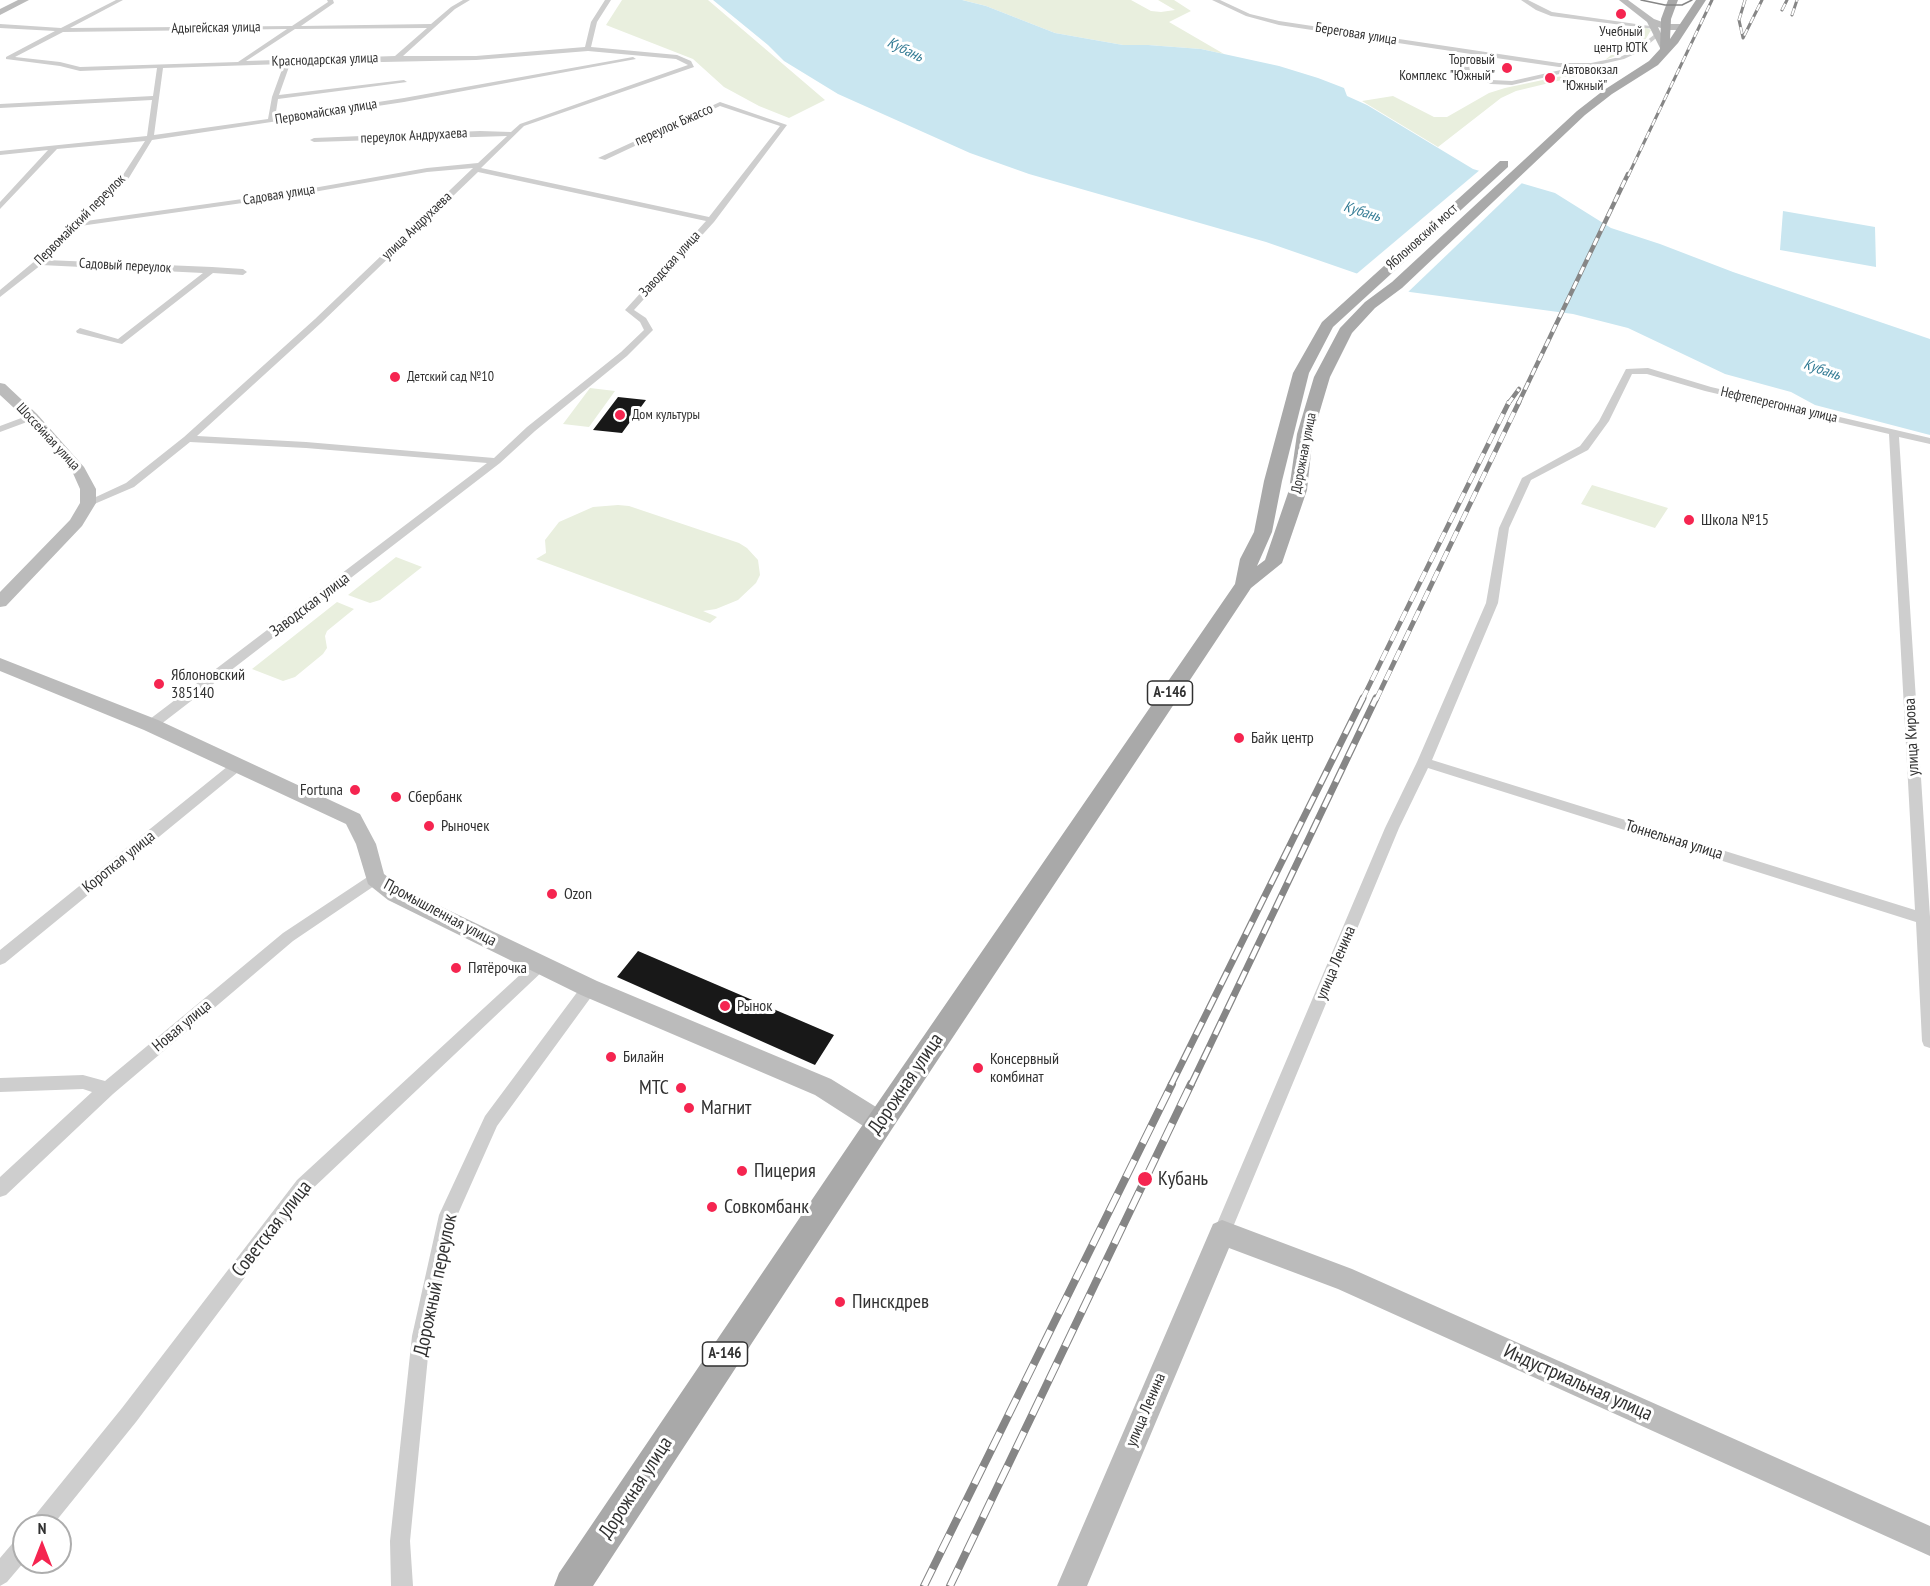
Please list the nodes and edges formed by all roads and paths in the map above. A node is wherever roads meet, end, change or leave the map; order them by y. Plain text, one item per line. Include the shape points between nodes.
1 (25, 0) edge
2 (120, 0) edge
3 (330, 0) edge
4 (467, 0) edge
5 (609, 0) edge
6 (1215, 0) edge
7 (1524, 0) edge
8 (1623, 0) edge
9 (1701, 0) edge
10 (1671, 4) edge
11 (0, 12) edge
12 (1642, 13) junction
13 (1666, 23) junction
14 (1685, 25) junction
15 (0, 26) edge
16 (433, 26) junction
17 (296, 27) junction
18 (1654, 28) junction
19 (62, 30) junction
20 (588, 49) junction
21 (1660, 54) junction
22 (650, 56) junction
23 (1500, 57) junction
24 (398, 58) junction
25 (288, 61) junction
26 (239, 63) junction
27 (1551, 63) junction
28 (1595, 65) junction
29 (160, 67) junction
30 (1563, 72) junction
31 (404, 82) dead end
32 (1588, 92) dead end
33 (275, 97) junction
34 (157, 98) junction
35 (0, 106) edge
36 (1560, 114) dead end
37 (271, 121) junction
38 (782, 123) joint
39 (514, 134) junction
40 (150, 138) junction
41 (1534, 138) dead end
42 (314, 140) dead end
43 (54, 148) junction
44 (0, 153) edge
45 (1516, 154) dead end
46 (602, 158) dead end
47 (478, 167) junction
48 (0, 207) edge
49 (711, 220) junction
50 (78, 224) junction
51 (39, 262) junction
52 (212, 270) junction
53 (243, 272) dead end
54 (0, 294) edge
55 (80, 331) dead end
56 (1629, 371) joint
57 (1301, 373) joint
58 (1322, 377) joint
59 (0, 387) edge
60 (32, 417) junction
61 (0, 429) edge
62 (1894, 432) junction
63 (188, 439) junction
64 (1930, 441) edge
65 (496, 462) junction
66 (88, 503) junction
67 (1244, 584) junction
68 (0, 603) edge
69 (0, 664) edge
70 (151, 725) junction
71 (1424, 762) junction
72 (238, 765) junction
73 (375, 878) junction
74 (1923, 918) junction
75 (0, 959) edge
76 (540, 964) junction
77 (1928, 979) edge
78 (589, 988) junction
79 (1930, 1041) edge
80 (0, 1085) edge
81 (107, 1089) junction
82 (880, 1123) junction
83 (0, 1188) edge
84 (1222, 1233) junction
85 (49, 1514) edge
86 (1930, 1542) edge
87 (12, 1560) edge
88 (0, 1575) edge
89 (402, 1586) edge
90 (572, 1586) edge
91 (1072, 1586) edge

1 - 11 main road
2 - 19 street
3 - 17 street
4 - 16 street
5 - 20 street via 594,22
6 - 23 street, Береговая улица via 1279,23
7 - 18 street via 1551,14
8 - 12 main road
9 - 14 main road, Яблоновский мост
10 - 12 main road via 1657,15
10 - 13 main road
12 - 18 main road
13 - 14 main road
13 - 18 main road
13 - 21 main road
14 - 21 main road, Яблоновский мост
15 - 19 street, Адыгейская улица
16 - 17 street, Адыгейская улица
16 - 24 street
17 - 19 street, Адыгейская улица
17 - 26 street
18 - 21 main road
18 - 28 street, Береговая улица via 1637,51
19 - 29 street, Краснодарская улица via 8,58 80,69
20 - 22 street, улица Андрухаева
20 - 24 street, Краснодарская улица via 476,58
21 - 32 main road
21 - 58 main road, Яблоновский мост via 1654,63 1575,118 1397,285 1370,305 1345,331
22 - 37 street, Первомайская улица
22 - 39 street, улица Андрухаева via 677,57 692,66 522,125
23 - 27 street, Береговая улица
23 - 30 street, Береговая улица via 1472,61 1465,69 1471,75 1500,83
24 - 25 street, Краснодарская улица
25 - 26 street, Краснодарская улица
25 - 33 street
26 - 29 street, Краснодарская улица
27 - 28 street, Береговая улица
27 - 30 street
28 - 30 street, Береговая улица
29 - 34 street, Первомайский переулок
31 - 33 street
33 - 37 street
34 - 35 street
34 - 40 street, Первомайский переулок
36 - 41 main road
37 - 40 street, Первомайская улица
38 - 46 street, переулок Бжассо via 720,104
38 - 49 street, Заводская улица
39 - 42 street, переулок Андрухаева
39 - 47 street, улица Андрухаева
40 - 43 street, Первомайская улица
40 - 50 street, Первомайский переулок via 124,179
43 - 44 street, Первомайская улица
43 - 48 street
45 - 57 main road, Яблоновский мост via 1327,325
47 - 49 street, Садовая улица
47 - 50 street, Садовая улица via 427,170
47 - 63 street, улица Андрухаева
49 - 65 street, Заводская улица via 629,310 643,320 648,330
50 - 51 street, Первомайский переулок
51 - 52 street, Садовый переулок
51 - 54 street, Первомайский переулок
52 - 53 street, Садовый переулок
52 - 55 street, Садовый переулок via 119,342
56 - 62 street, Нефтеперегонная улица via 1647,371
56 - 71 street, улица Ленина via 1604,421 1584,448 1527,478 1504,528 1492,603
57 - 67 main road, Дорожная улица via 1272,481 1263,532
58 - 67 main road, Дорожная улица via 1305,434 1298,490 1273,563
59 - 60 main road, Шоссейная улица
60 - 61 street
60 - 66 main road, Шоссейная улица via 79,470 88,489
62 - 64 street, Нефтеперегонная улица
62 - 74 street, улица Кирова
63 - 65 street
63 - 66 street, улица Андрухаева via 130,485
65 - 70 street, Заводская улица
66 - 68 main road via 76,523
67 - 82 main road, Дорожная улица / А-146
69 - 70 main road, Промышленная улица
70 - 72 main road, Промышленная улица
71 - 74 street, Тоннельная улица
71 - 84 street, улица Ленина via 1392,828
72 - 73 main road, Промышленная улица via 353,819 366,844
72 - 75 street, Короткая улица
73 - 76 main road, Промышленная улица via 395,894
73 - 81 street, Новая улица via 288,937
74 - 77 street, улица Кирова
76 - 78 main road, Промышленная улица
76 - 85 street, Советская улица via 303,1186
77 - 79 street, улица Кирова
78 - 82 main road, Промышленная улица via 823,1087
78 - 89 street, Дорожный переулок via 491,1121 448,1215 421,1336 400,1541
80 - 81 street via 83,1082
81 - 83 street, Новая улица
82 - 90 main road, Дорожная улица / А-146
84 - 86 main road, Индустриальная улица via 1343,1278
84 - 91 main road, улица Ленина
87 - 88 street

